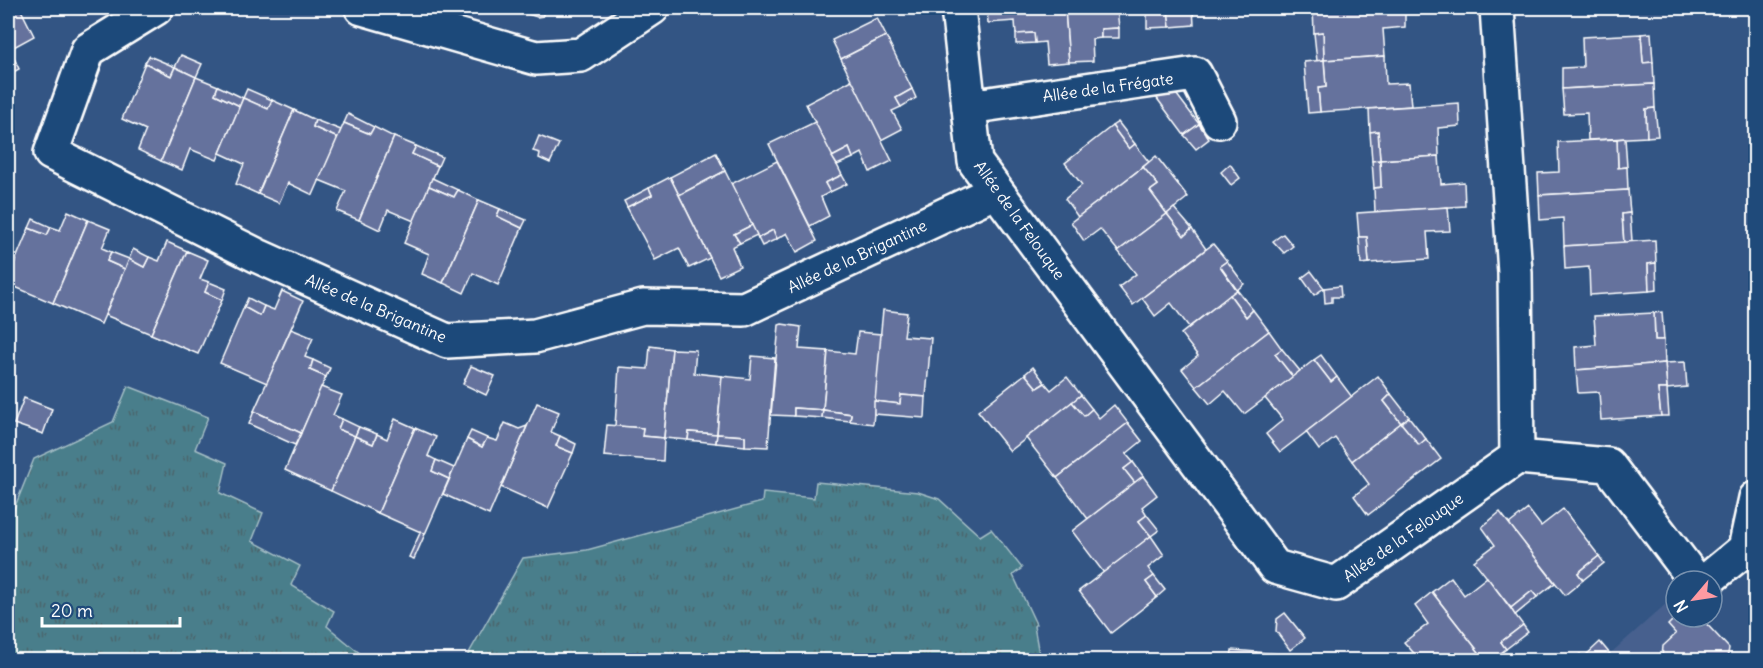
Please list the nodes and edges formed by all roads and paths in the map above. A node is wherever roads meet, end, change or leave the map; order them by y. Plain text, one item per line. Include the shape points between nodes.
1 (156, 8) edge
2 (362, 8) edge
3 (652, 8) edge
4 (958, 8) edge
5 (1497, 8) edge
6 (969, 107) junction
7 (1219, 121) dead end
8 (996, 190) junction
9 (1517, 457) junction
10 (1755, 498) edge
11 (1686, 569) edge
12 (1721, 569) edge

1 - 8 street, Allée de la Brigantine via 88,50 51,153 258,256 447,341 535,336 643,307 744,309
2 - 3 street via 536,58 581,55
4 - 6 street, Allée de la Felouque
5 - 9 street via 1515,273
6 - 7 street, Allée de la Frégate via 1195,74
6 - 8 street, Allée de la Felouque via 975,162
8 - 9 street, Allée de la Felouque via 1275,567 1336,584
9 - 11 street via 1608,465
10 - 12 street via 1745,549

